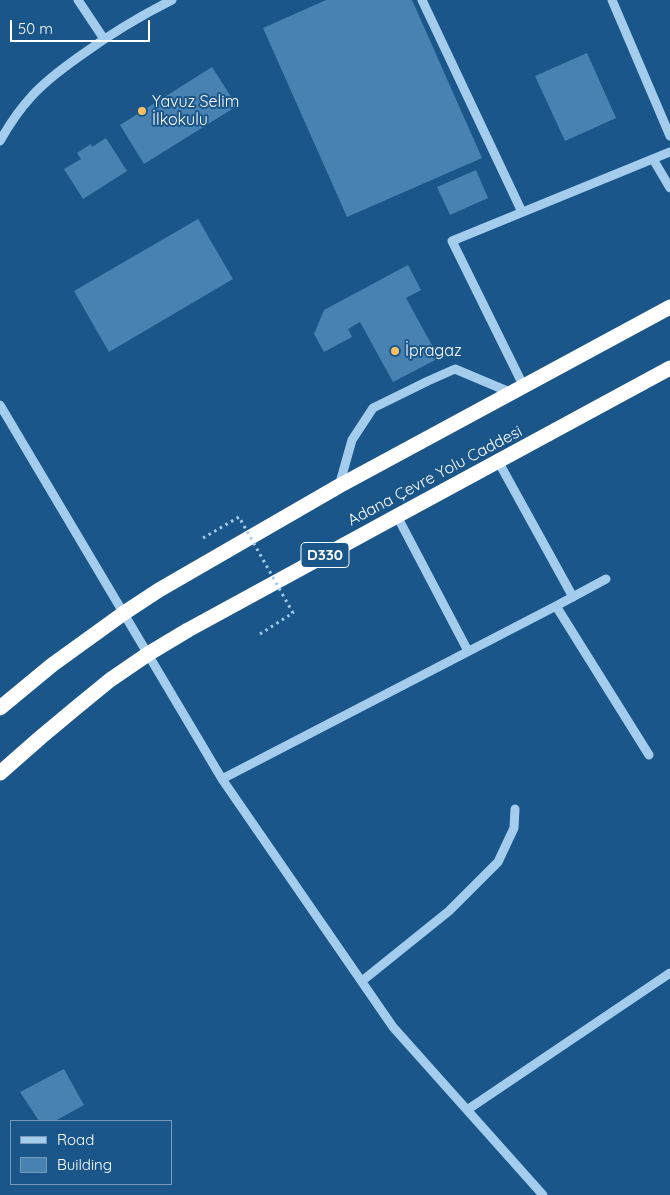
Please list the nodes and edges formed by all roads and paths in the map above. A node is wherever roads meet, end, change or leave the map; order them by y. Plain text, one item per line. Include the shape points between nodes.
1 (78, 0) edge
2 (172, 0) edge
3 (422, 0) edge
4 (612, 0) edge
5 (104, 39) junction
6 (670, 136) edge
7 (0, 141) edge
8 (670, 152) edge
9 (653, 159) junction
10 (670, 188) edge
11 (522, 212) junction
12 (670, 307) edge
13 (670, 368) edge
14 (518, 390) junction
15 (0, 405) edge
16 (498, 461) junction
17 (339, 486) junction
18 (397, 516) junction
19 (203, 538) dead end
20 (606, 579) dead end
21 (573, 597) junction
22 (556, 606) junction
23 (124, 613) junction
24 (260, 634) dead end
25 (468, 652) junction
26 (148, 654) junction
27 (0, 708) edge
28 (649, 755) dead end
29 (0, 773) edge
30 (222, 779) junction
31 (515, 809) dead end
32 (670, 973) edge
33 (362, 981) junction
34 (467, 1110) junction
35 (543, 1195) edge

1 - 5 street
2 - 5 street
3 - 11 street
4 - 6 street
5 - 7 street via 64,67 31,96
8 - 9 street
9 - 10 street
9 - 11 street
11 - 14 street via 452,241
12 - 14 highway
13 - 16 highway, Adana Çevre Yolu Caddesi / D330
14 - 17 highway
14 - 17 street via 455,369 373,408 352,440
15 - 23 street
16 - 18 highway, Adana Çevre Yolu Caddesi / D330
16 - 21 street
17 - 23 highway
18 - 25 street
18 - 26 highway, Adana Çevre Yolu Caddesi / D330
19 - 24 path, bridge via 239,517 293,613
20 - 21 street
21 - 22 street
22 - 25 street
22 - 28 street
23 - 26 street
23 - 27 highway via 52,665
25 - 30 street
26 - 29 highway, Adana Çevre Yolu Caddesi / D330 via 76,707
26 - 30 street
30 - 33 street
31 - 33 street via 514,828 498,862 449,911
32 - 34 street
33 - 34 street via 393,1027
34 - 35 street

